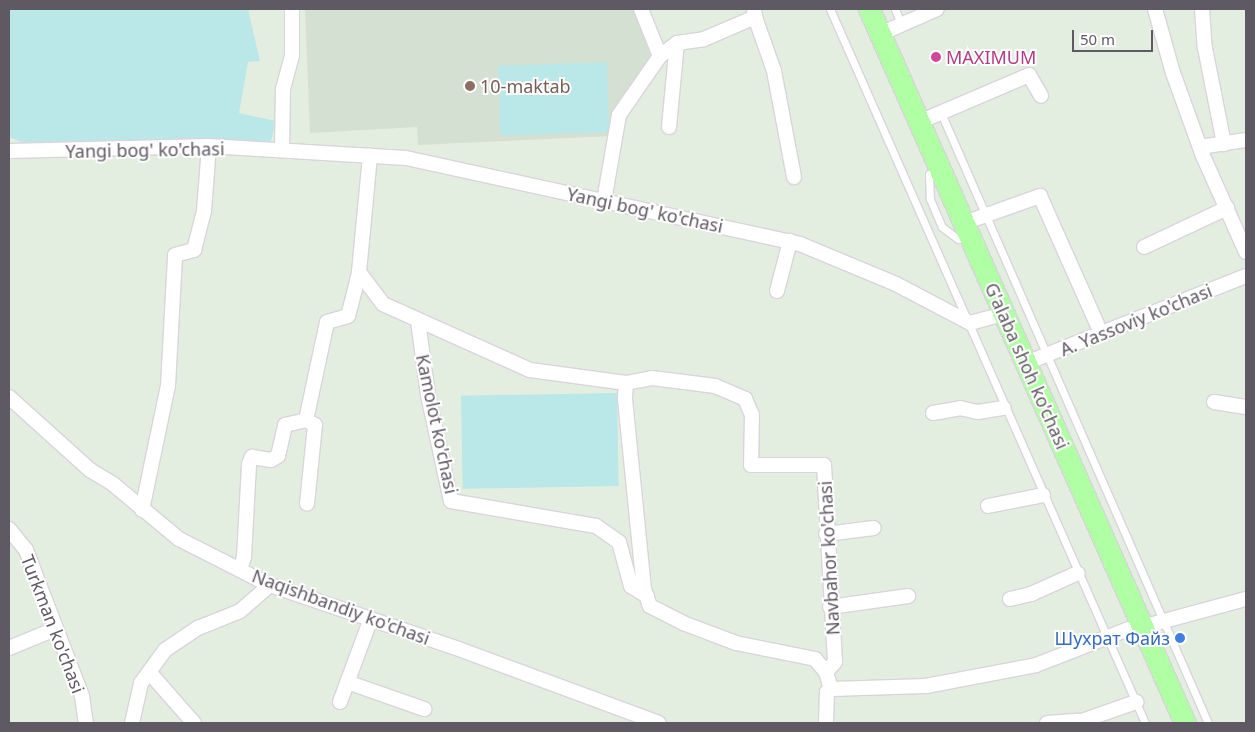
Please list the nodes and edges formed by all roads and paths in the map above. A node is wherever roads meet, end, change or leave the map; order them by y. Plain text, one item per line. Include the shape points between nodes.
1 (292, 9) edge
2 (641, 9) edge
3 (830, 9) edge
4 (855, 9) edge
5 (869, 9) edge
6 (894, 9) edge
7 (937, 9) edge
8 (1155, 9) edge
9 (1202, 9) edge
10 (755, 13) edge
11 (902, 24) junction
12 (880, 34) junction
13 (676, 43) junction
14 (660, 56) junction
15 (1041, 96) dead end
16 (941, 113) junction
17 (919, 122) junction
18 (669, 127) dead end
19 (1246, 140) edge
20 (1224, 144) junction
21 (208, 146) junction
22 (1200, 147) junction
23 (282, 150) junction
24 (9, 151) edge
25 (370, 156) junction
26 (794, 177) dead end
27 (604, 201) junction
28 (1227, 208) junction
29 (985, 216) junction
30 (961, 231) junction
31 (790, 242) junction
32 (1144, 247) dead end
33 (1246, 252) edge
34 (359, 272) junction
35 (1246, 276) edge
36 (777, 291) dead end
37 (992, 317) junction
38 (418, 321) junction
39 (970, 323) junction
40 (1097, 324) dead end
41 (1036, 359) junction
42 (626, 383) junction
43 (9, 397) edge
44 (1214, 402) dead end
45 (1246, 407) edge
46 (1004, 408) junction
47 (933, 413) dead end
48 (306, 420) junction
49 (1043, 495) junction
50 (307, 504) dead end
51 (988, 506) dead end
52 (142, 510) junction
53 (874, 528) dead end
54 (9, 529) edge
55 (826, 534) junction
56 (240, 570) junction
57 (1078, 573) junction
58 (270, 585) junction
59 (908, 596) dead end
60 (1010, 599) dead end
61 (1246, 599) edge
62 (648, 601) junction
63 (830, 607) junction
64 (370, 621) junction
65 (1163, 621) junction
66 (1136, 628) junction
67 (55, 629) junction
68 (1107, 638) junction
69 (9, 648) edge
70 (149, 672) junction
71 (826, 672) junction
72 (347, 682) junction
73 (831, 689) junction
74 (340, 702) dead end
75 (1136, 702) junction
76 (424, 709) dead end
77 (1077, 722) edge
78 (86, 723) edge
79 (132, 723) edge
80 (194, 723) edge
81 (659, 723) edge
82 (826, 723) edge
83 (1047, 723) edge
84 (1145, 723) edge
85 (1170, 723) edge
86 (1185, 723) edge
87 (1208, 723) edge

1 - 23 street via 292,55 283,89
2 - 14 street
3 - 39 lane
4 - 30 main road, G'alaba shoh ko'chasi via 929,174
5 - 12 main road, G'alaba shoh ko'chasi
6 - 11 lane
7 - 11 street
8 - 22 street via 1173,73
9 - 20 street via 1205,48
10 - 13 street via 704,39
10 - 26 street via 774,71
11 - 12 street
12 - 17 main road, G'alaba shoh ko'chasi
13 - 14 street
13 - 18 street
14 - 27 street via 619,115
15 - 16 street via 1029,75
16 - 17 street
16 - 29 lane
17 - 30 main road, G'alaba shoh ko'chasi
19 - 20 street
20 - 22 street
21 - 23 street, Yangi bog' ko'chasi
21 - 24 street, Yangi bog' ko'chasi
21 - 52 street via 206,196 194,250 176,255 168,386
22 - 28 street
23 - 25 street, Yangi bog' ko'chasi
25 - 27 street, Yangi bog' ko'chasi via 406,158
25 - 34 street
27 - 31 street, Yangi bog' ko'chasi
28 - 32 street
28 - 33 street
29 - 30 street
29 - 40 street via 1040,196
29 - 41 lane
30 - 37 main road, G'alaba shoh ko'chasi
30 - 41 main road, G'alaba shoh ko'chasi
31 - 36 street
31 - 39 street, Yangi bog' ko'chasi via 896,284
34 - 38 street, Kamolot ko'chasi via 383,304
34 - 48 street via 348,316 327,322
35 - 41 street, A. Yassoviy ko'chasi
37 - 39 street
37 - 66 main road, G'alaba shoh ko'chasi
38 - 42 street, Kamolot ko'chasi via 530,370
38 - 62 street, Kamolot ko'chasi via 428,395 451,501 596,526 619,542 631,586
39 - 46 lane
41 - 65 lane
41 - 66 main road, G'alaba shoh ko'chasi
42 - 55 street, Navbahor ko'chasi via 652,378 715,386 745,399 752,415 751,465 824,465
42 - 62 street via 626,408
43 - 52 street, Naqishbandiy ko'chasi via 90,470 113,484
44 - 45 street
46 - 47 street via 978,412 960,408
46 - 49 lane
48 - 50 street via 315,424
48 - 56 street via 285,425 278,456 272,460 252,457 248,464 244,557
49 - 51 street
49 - 57 lane
52 - 56 street, Naqishbandiy ko'chasi via 179,539
53 - 55 street
54 - 67 street, Turkman ko'chasi via 26,550
55 - 63 street, Navbahor ko'chasi
56 - 58 street, Naqishbandiy ko'chasi
57 - 60 street via 1031,594
57 - 68 lane
58 - 64 street, Naqishbandiy ko'chasi
58 - 70 street via 240,610 198,628 165,650
59 - 63 street
61 - 65 street
62 - 71 street, Navbahor ko'chasi via 683,623 736,643 814,659
63 - 71 street, Navbahor ko'chasi via 834,662
64 - 72 street
64 - 81 street, Naqishbandiy ko'chasi via 456,648
65 - 66 street
65 - 87 lane
66 - 68 street
66 - 85 main road, G'alaba shoh ko'chasi
66 - 86 main road, G'alaba shoh ko'chasi
67 - 69 street
67 - 78 street, Turkman ko'chasi via 82,696
68 - 73 street via 1036,665 926,686
68 - 75 lane
70 - 79 street via 141,683
70 - 80 street
71 - 73 street
72 - 74 street
72 - 76 street
73 - 82 street via 827,692
75 - 77 street
75 - 84 lane
77 - 83 street

